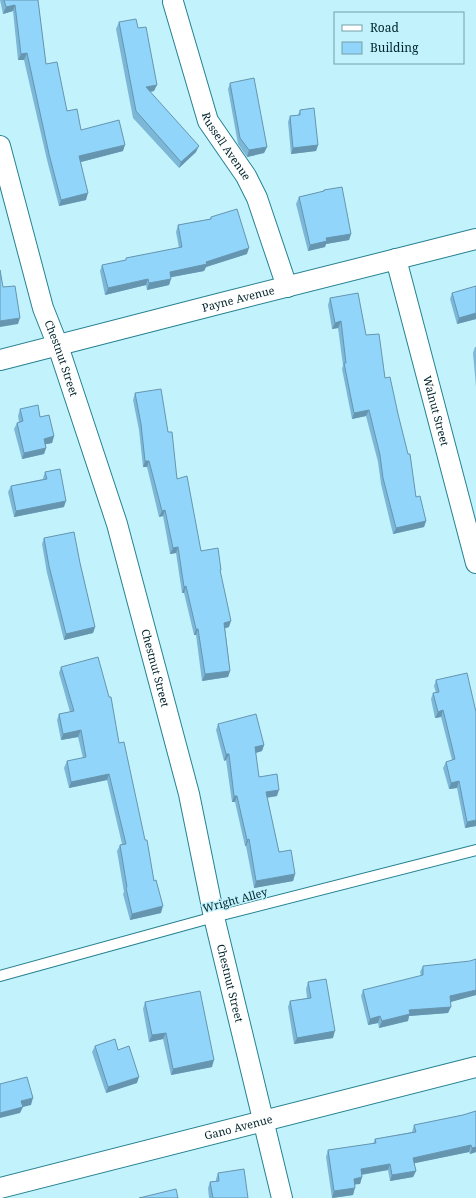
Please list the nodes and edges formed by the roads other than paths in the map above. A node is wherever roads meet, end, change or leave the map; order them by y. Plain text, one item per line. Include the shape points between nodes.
1 (173, 2) dead end
2 (0, 146) edge
3 (476, 239) edge
4 (396, 259) junction
5 (287, 286) junction
6 (58, 346) junction
7 (0, 360) edge
8 (476, 563) edge
9 (476, 850) edge
10 (214, 917) junction
11 (0, 976) edge
12 (476, 1067) edge
13 (262, 1121) junction
14 (0, 1188) edge
15 (282, 1198) edge

1 - 5 street, Russell Avenue via 208,121 246,176 257,198
2 - 6 street, Chestnut Street via 43,308
3 - 4 street, Payne Avenue
4 - 5 street, Payne Avenue
4 - 8 street, Walnut Street
5 - 6 street, Payne Avenue
6 - 7 street, Payne Avenue
6 - 10 street, Chestnut Street via 117,524 189,794
9 - 10 lane, Wright Alley
10 - 11 lane, Wright Alley
10 - 13 street, Chestnut Street
12 - 13 street, Gano Avenue
13 - 14 street, Gano Avenue
13 - 15 street, Chestnut Street

